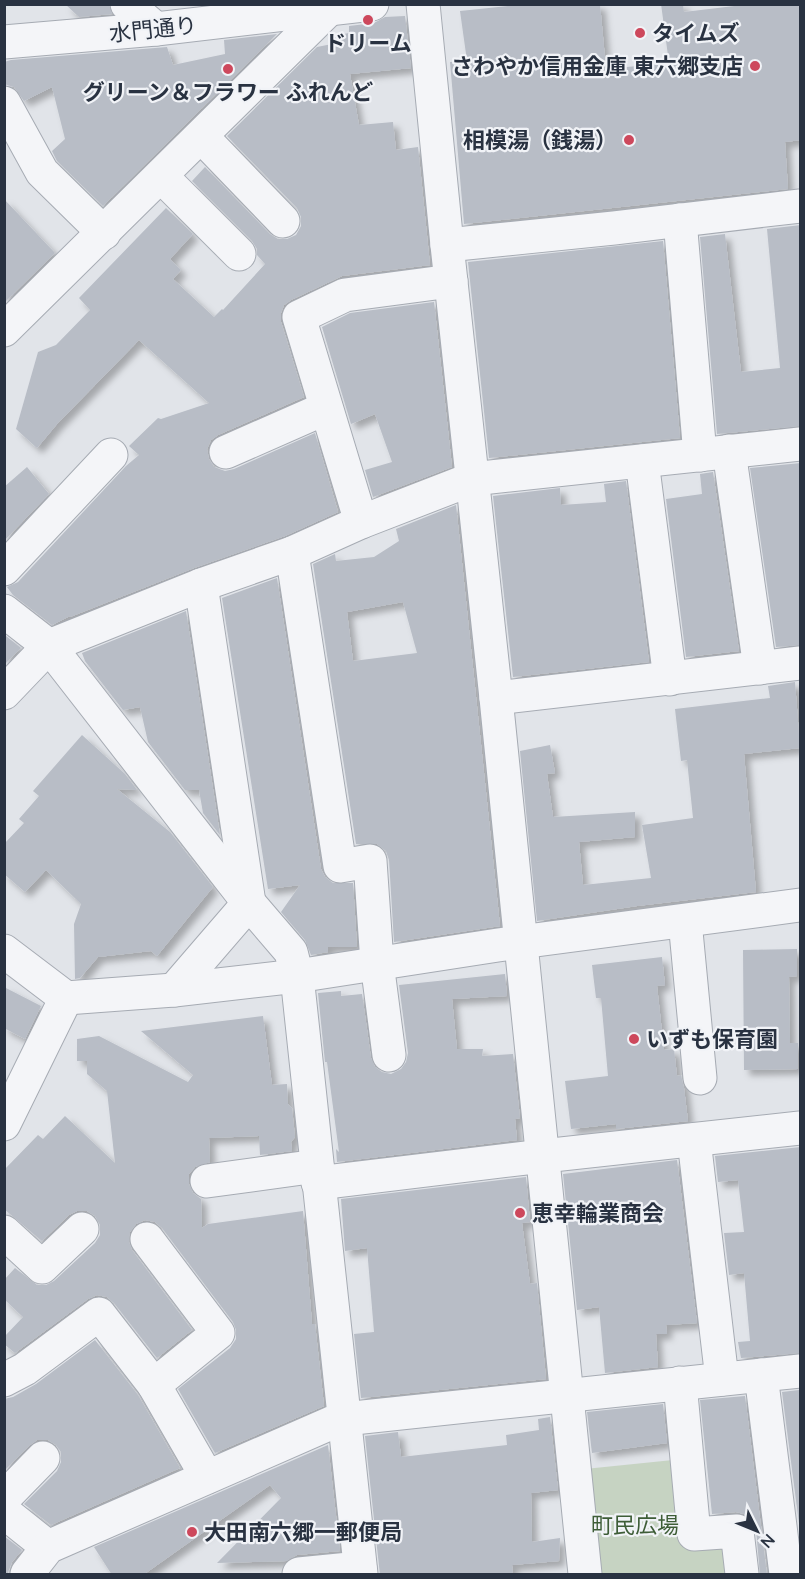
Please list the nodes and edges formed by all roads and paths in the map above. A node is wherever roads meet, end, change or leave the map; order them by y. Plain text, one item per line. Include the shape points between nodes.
1 (127, 4) edge
2 (372, 4) edge
3 (423, 4) edge
4 (328, 10) junction
5 (156, 29) junction
6 (4, 42) edge
7 (4, 103) edge
8 (201, 136) junction
9 (160, 176) junction
10 (34, 191) dead end
11 (801, 206) edge
12 (680, 220) junction
13 (283, 221) dead end
14 (97, 240) junction
15 (447, 244) junction
16 (239, 254) dead end
17 (451, 280) junction
18 (4, 330) edge
19 (326, 408) junction
20 (801, 444) edge
21 (226, 452) dead end
22 (715, 453) junction
23 (111, 455) dead end
24 (642, 461) junction
25 (472, 479) junction
26 (361, 522) junction
27 (292, 553) junction
28 (4, 569) edge
29 (201, 585) junction
30 (4, 611) edge
31 (48, 645) junction
32 (801, 663) edge
33 (760, 668) junction
34 (670, 679) junction
35 (4, 693) edge
36 (496, 698) junction
37 (249, 903) junction
38 (801, 905) edge
39 (685, 921) junction
40 (521, 942) junction
41 (4, 951) edge
42 (377, 963) junction
43 (297, 976) junction
44 (174, 990) junction
45 (66, 998) junction
46 (389, 1055) dead end
47 (700, 1078) dead end
48 (4, 1124) edge
49 (801, 1128) edge
50 (694, 1140) junction
51 (543, 1156) junction
52 (318, 1174) junction
53 (207, 1181) dead end
54 (82, 1229) dead end
55 (4, 1232) edge
56 (147, 1239) dead end
57 (801, 1371) edge
58 (761, 1375) junction
59 (722, 1379) junction
60 (4, 1380) edge
61 (680, 1383) junction
62 (154, 1384) junction
63 (567, 1394) junction
64 (344, 1419) junction
65 (43, 1458) dead end
66 (207, 1477) junction
67 (4, 1498) edge
68 (4, 1512) edge
69 (48, 1547) junction
70 (361, 1571) edge
71 (27, 1575) edge
72 (299, 1575) edge
73 (585, 1575) edge
74 (742, 1575) edge
75 (786, 1575) edge

1 - 5 street
2 - 4 street, 水門通り
3 - 15 street
4 - 5 street, 水門通り
4 - 8 street
5 - 6 street, 水門通り
7 - 14 street via 42,172
8 - 9 street
8 - 13 street
9 - 14 street
9 - 16 street
10 - 14 street
11 - 12 street
12 - 15 street
12 - 22 street
14 - 18 street
15 - 17 street
17 - 19 street via 345,295 299,317
17 - 25 street
19 - 21 street
19 - 26 street
20 - 22 street
22 - 24 street
22 - 33 street
23 - 28 street
24 - 25 street
24 - 34 street
25 - 26 street
25 - 36 street
26 - 27 street
27 - 29 street
27 - 42 street via 340,866 370,861
29 - 31 street
29 - 37 street
30 - 31 street
31 - 35 street
31 - 37 street
32 - 33 street
33 - 34 street
34 - 36 street
36 - 40 street
37 - 43 street via 291,952
37 - 44 street
38 - 39 street
39 - 40 street
39 - 47 street
40 - 42 street
40 - 51 street
41 - 45 street
42 - 43 street
42 - 46 street
43 - 44 street
43 - 52 street
44 - 45 street
45 - 48 street
49 - 50 street
50 - 51 street
50 - 59 street
51 - 52 street
51 - 63 street
52 - 53 street
52 - 64 street
54 - 55 street via 42,1267
56 - 62 street via 218,1333
57 - 58 street
58 - 59 street
58 - 75 street
59 - 61 street
60 - 62 street via 99,1314
61 - 63 street
61 - 74 street via 694,1534 737,1531
62 - 66 street
63 - 64 street
63 - 73 street
64 - 66 street
64 - 70 street
65 - 67 street
66 - 69 street
68 - 69 street
69 - 71 street
70 - 72 street

